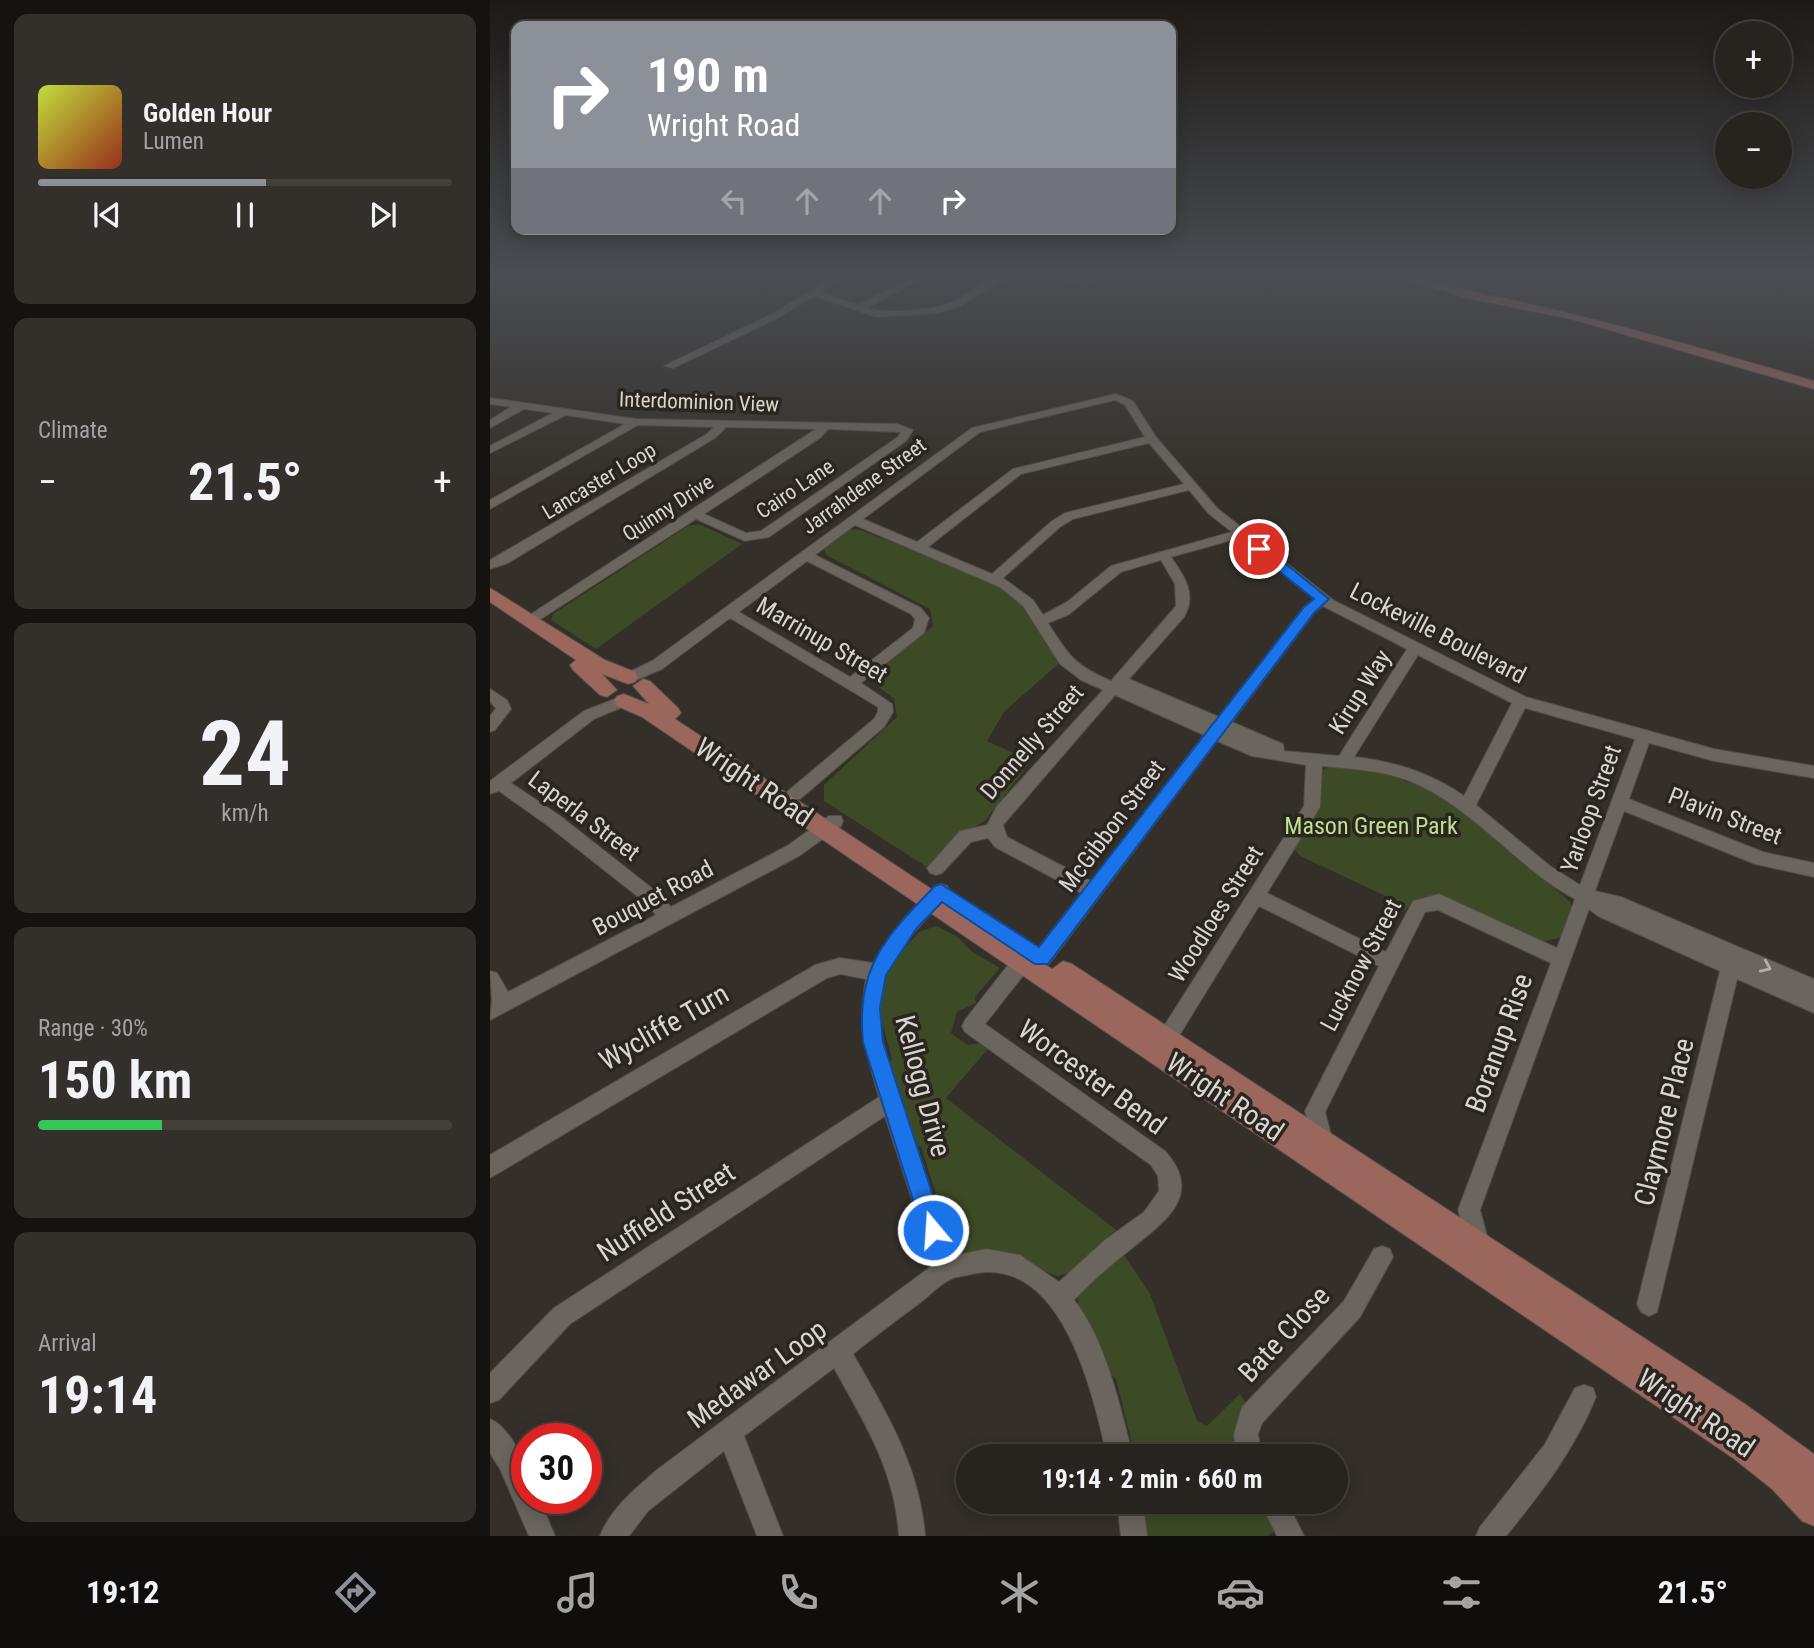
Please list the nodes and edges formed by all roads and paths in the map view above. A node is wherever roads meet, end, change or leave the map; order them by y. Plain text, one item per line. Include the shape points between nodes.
1 (710, 347) edge
2 (1686, 347) edge
3 (1694, 347) edge
4 (669, 366) dead end
5 (1814, 378) edge
6 (1814, 385) edge
7 (1121, 398) joint
8 (490, 401) edge
9 (521, 405) junction
10 (564, 412) junction
11 (636, 422) junction
12 (723, 424) junction
13 (490, 425) edge
14 (825, 425) junction
15 (906, 430) joint
16 (1152, 439) junction
17 (490, 450) edge
18 (1193, 485) junction
19 (490, 505) edge
20 (694, 514) junction
21 (854, 520) junction
22 (1239, 534) junction
23 (919, 547) junction
24 (806, 555) junction
25 (1164, 556) junction
26 (490, 565) edge
27 (995, 579) junction
28 (490, 594) edge
29 (1322, 599) junction
30 (490, 605) edge
31 (729, 612) junction
32 (530, 621) junction
33 (1038, 622) junction
34 (1416, 647) junction
35 (852, 683) junction
36 (1116, 684) junction
37 (629, 686) junction
38 (490, 694) edge
39 (1521, 701) junction
40 (490, 726) edge
41 (1217, 729) junction
42 (1644, 735) junction
43 (1314, 759) junction
44 (1345, 761) junction
45 (1814, 772) edge
46 (494, 786) edge
47 (794, 795) junction
48 (1620, 802) junction
49 (1467, 806) junction
50 (830, 825) junction
51 (994, 830) junction
52 (1814, 870) edge
53 (936, 887) junction
54 (1093, 891) junction
55 (1256, 895) junction
56 (1587, 897) junction
57 (669, 917) junction
58 (1562, 959) junction
59 (1032, 960) junction
60 (1732, 960) junction
61 (1388, 962) junction
62 (877, 972) junction
63 (490, 979) edge
64 (1814, 988) edge
65 (1814, 1004) edge
66 (497, 1007) edge
67 (1162, 1045) junction
68 (890, 1101) junction
69 (1315, 1111) junction
70 (1287, 1119) junction
71 (1323, 1142) junction
72 (490, 1167) edge
73 (1469, 1210) junction
74 (1441, 1223) junction
75 (1479, 1249) junction
76 (1382, 1257) dead end
77 (946, 1269) junction
78 (1060, 1297) junction
79 (1649, 1304) dead end
80 (838, 1351) junction
81 (490, 1391) edge
82 (1584, 1397) dead end
83 (729, 1430) junction
84 (490, 1431) edge
85 (1117, 1444) edge
86 (1247, 1444) edge
87 (1814, 1475) edge
88 (1814, 1509) edge
89 (1131, 1514) edge
90 (1279, 1514) edge
91 (542, 1536) edge
92 (613, 1536) edge
93 (770, 1536) edge
94 (912, 1536) edge
95 (1134, 1536) edge
96 (1291, 1536) edge
97 (1489, 1536) edge

1 - 4 street
2 - 6 main road
3 - 5 main road
7 - 16 street, Lockeville Boulevard via 1145,423
7 - 21 street, Jarrahdene Street via 1107,397 981,428
8 - 9 street, Interdominion View
9 - 10 street, Interdominion View
9 - 13 street
10 - 11 street, Interdominion View
10 - 17 street
11 - 12 street, Interdominion View
11 - 19 street, Lancaster Loop
12 - 14 street, Interdominion View
12 - 26 street, Lancaster Loop via 711,436
14 - 15 street, Interdominion View
14 - 20 street, Quinny Drive via 816,436
15 - 20 street, Cairo Lane via 902,439 765,534 745,537
16 - 18 street, Lockeville Boulevard
16 - 23 street via 1017,471
18 - 22 street, Lockeville Boulevard
18 - 27 street via 1069,516
20 - 32 street, Quinny Drive
21 - 23 street
21 - 24 street, Jarrahdene Street
22 - 25 street
22 - 29 street, Lockeville Boulevard
23 - 27 street
24 - 31 street, Jarrahdene Street
24 - 35 street via 922,618 919,630
25 - 33 street via 1116,569 1066,612
25 - 36 street, Donnelly Street via 1183,587 1186,602
27 - 33 street via 1020,595
28 - 32 main road, Wright Road
29 - 34 street, Lockeville Boulevard
29 - 41 street, McGibbon Street
30 - 37 main road, Wright Road via 579,664
31 - 35 street, Marrinup Street
31 - 37 street, Jarrahdene Street
32 - 37 main road, Wright Road
33 - 36 street via 1074,669
34 - 39 street, Lockeville Boulevard
34 - 44 street, Kirup Way
35 - 47 street, Marrinup Street via 883,701 884,717
36 - 41 street
36 - 51 street, Donnelly Street via 1003,811
37 - 46 street, Jarrahdene Street
37 - 47 main road, Wright Road
37 - 50 main road, Wright Road via 649,712
38 - 40 street via 504,709
39 - 42 street, Lockeville Boulevard
39 - 49 street
41 - 43 street via 1288,755
41 - 54 street, McGibbon Street
42 - 45 street, Lockeville Boulevard via 1714,755
42 - 48 street, Yarloop Street
43 - 44 street
43 - 55 street, Woodloes Street via 1312,807
44 - 49 street via 1405,773
46 - 57 street, Laperla Street via 553,820 652,898
47 - 50 main road, Wright Road
48 - 52 street, Plavin Street via 1760,859
48 - 56 street, Yarloop Street
49 - 56 street via 1543,872
50 - 53 main road, Wright Road
50 - 57 street, Bouquet Road via 801,847
51 - 53 street, Donnelly Street via 966,836
51 - 54 street, Donnelly Street via 1001,842
53 - 59 main road, Wright Road
53 - 62 street, Kellogg Drive
54 - 59 street, McGibbon Street
55 - 61 street
55 - 67 street, Woodloes Street
56 - 58 street, Boranup Rise
56 - 60 street via 1604,911
57 - 66 street, Bouquet Road
58 - 61 street, Lucknow Street via 1450,906 1432,902 1414,912
58 - 73 street, Boranup Rise
59 - 67 main road, Wright Road
59 - 78 street, Worcester Bend via 972,1026 1158,1158 1171,1185 1159,1212
60 -> 64 street
60 - 65 street
60 - 79 street, Claymore Place
61 - 69 street, Lucknow Street
62 - 68 street, Kellogg Drive via 870,1025
62 - 72 street, Wycliffe Turn via 840,966 822,971
63 - 66 street
67 - 70 main road, Wright Road
67 - 88 main road, Wright Road via 1745,1446
68 - 77 street, Kellogg Drive
68 - 81 street, Nuffield Street via 562,1316
69 - 70 street
69 - 71 street
70 - 71 main road, Wright Road
71 - 74 main road, Wright Road
73 - 74 street
73 - 75 street
74 - 75 main road, Wright Road
75 - 87 main road, Wright Road
76 - 86 street, Bate Close via 1352,1309 1251,1416
77 - 78 street via 980,1261 1014,1266 1041,1278
77 - 80 street, Medawar Loop
78 - 85 street via 1105,1394
80 - 83 street, Medawar Loop
80 - 94 street via 896,1457 907,1492
82 - 97 street via 1546,1469
83 - 92 street, Medawar Loop via 639,1502
83 - 93 street
84 - 91 street via 509,1460
89 - 95 street
90 - 96 street

